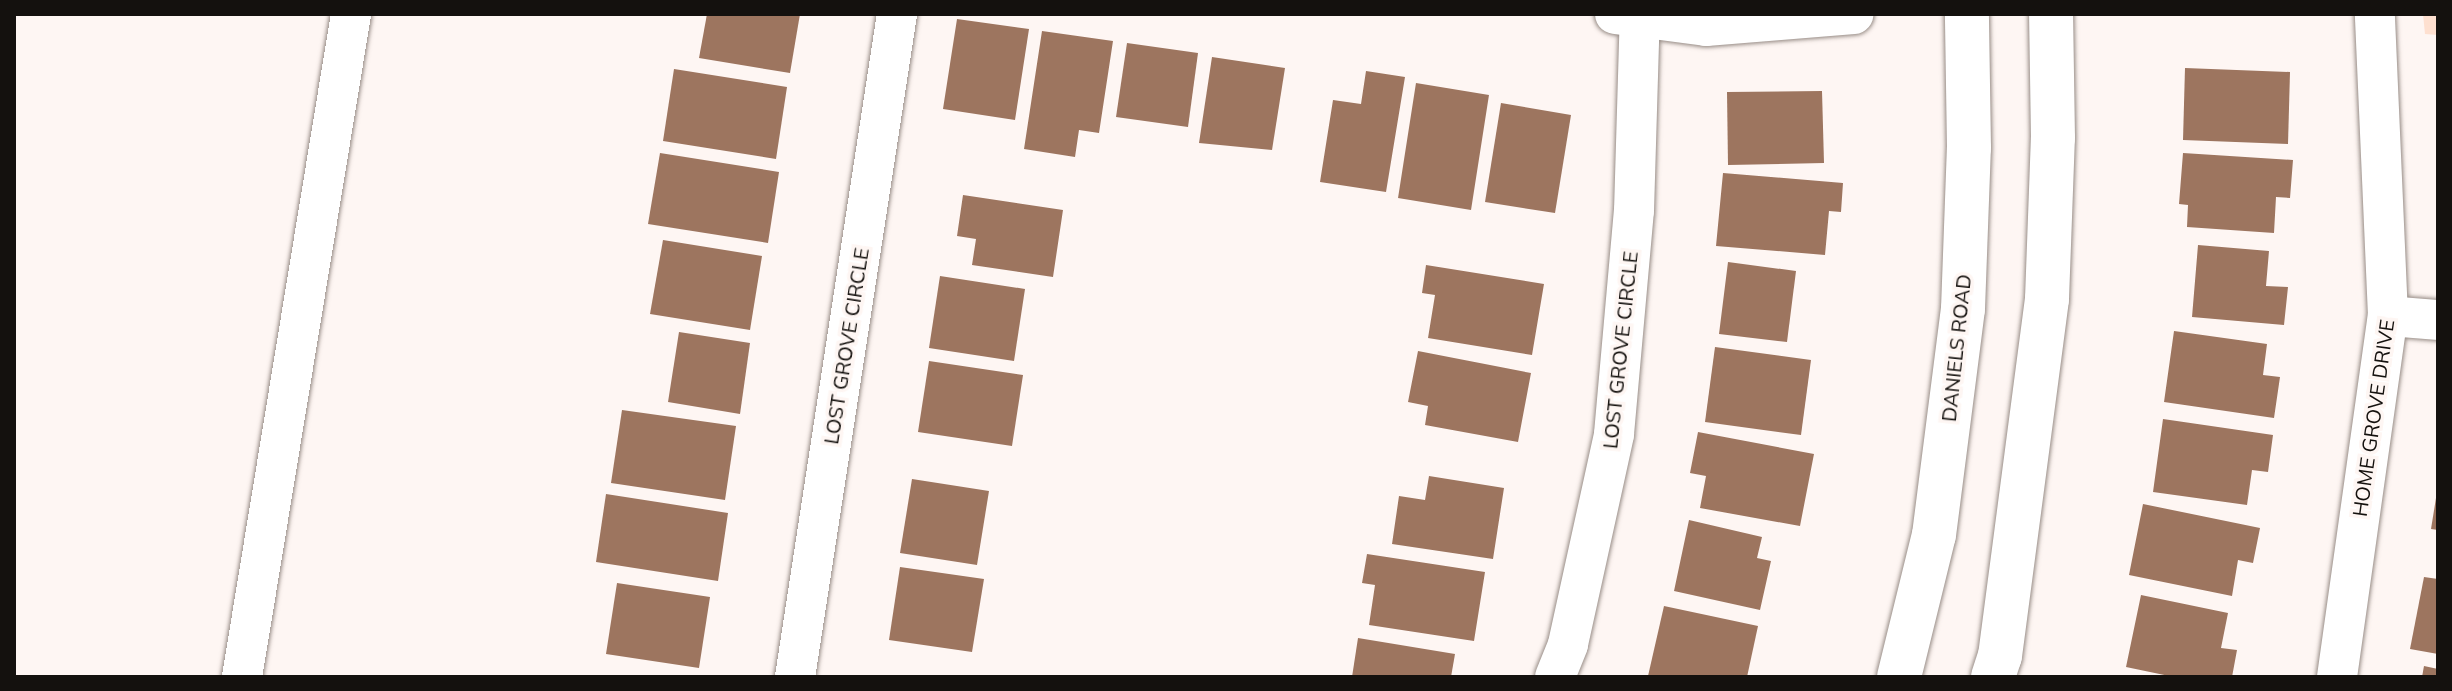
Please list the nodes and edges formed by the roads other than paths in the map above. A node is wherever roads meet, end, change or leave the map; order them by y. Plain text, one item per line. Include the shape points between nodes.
1 (351, 14) edge
2 (897, 14) edge
3 (1854, 14) edge
4 (1967, 14) edge
5 (2051, 14) edge
6 (2375, 14) edge
7 (1634, 15) edge
8 (2388, 316) junction
9 (2438, 320) edge
10 (242, 677) edge
11 (795, 677) edge
12 (1555, 677) edge
13 (1899, 677) edge
14 (1993, 677) edge
15 (2337, 677) edge

1 - 10 street
2 - 11 street, LOST GROVE CIRCLE
3 - 7 street, LOST GROVE CIRCLE via 1706,26
4 - 13 main road, DANIELS ROAD via 1963,309 1934,535
5 - 14 main road via 2047,299
6 - 8 street, HOME GROVE DRIVE
7 - 12 street, LOST GROVE CIRCLE via 1634,211 1614,434 1568,644
8 - 9 street
8 - 15 street, HOME GROVE DRIVE

